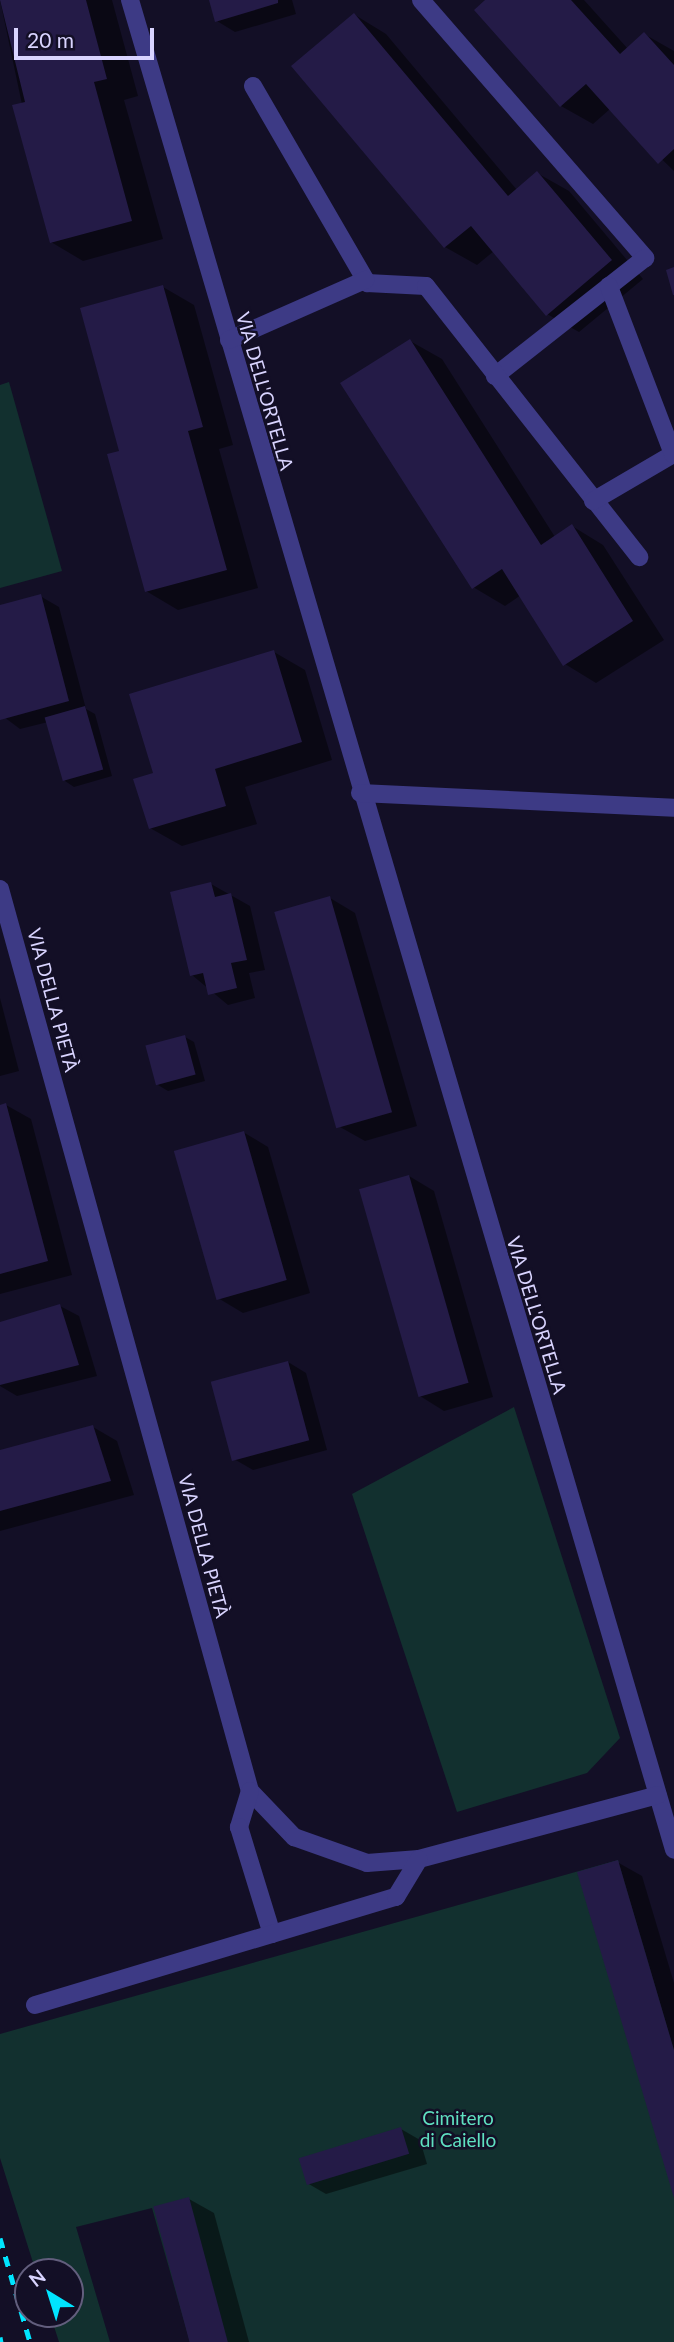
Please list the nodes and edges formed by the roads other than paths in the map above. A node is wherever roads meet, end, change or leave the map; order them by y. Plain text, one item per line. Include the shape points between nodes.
1 (130, 0) edge
2 (421, 0) edge
3 (253, 86) dead end
4 (365, 279) junction
5 (609, 286) junction
6 (229, 340) junction
7 (495, 376) junction
8 (593, 500) junction
9 (639, 557) dead end
10 (360, 793) junction
11 (674, 808) edge
12 (0, 889) edge
13 (250, 1791) junction
14 (658, 1795) junction
15 (674, 1850) edge
16 (419, 1859) junction
17 (272, 1934) junction
18 (34, 2005) dead end

1 - 6 street, VIA DELL'ORTELLA
2 - 5 street via 645,258
3 - 4 street
4 - 6 street
4 - 7 street via 426,286
5 - 7 street
5 - 8 street via 673,454
6 - 10 street, VIA DELL'ORTELLA
7 - 8 street
8 - 9 street
10 - 11 street
10 - 14 street, VIA DELL'ORTELLA
12 - 13 street, VIA DELLA PIETÀ
13 - 16 street, VIA DELLA PIETÀ via 294,1837 366,1863
13 - 17 street via 239,1827
14 - 15 street, VIA DELL'ORTELLA
14 - 16 street, VIA DELLA PIETÀ
16 - 17 street via 396,1897
17 - 18 street

